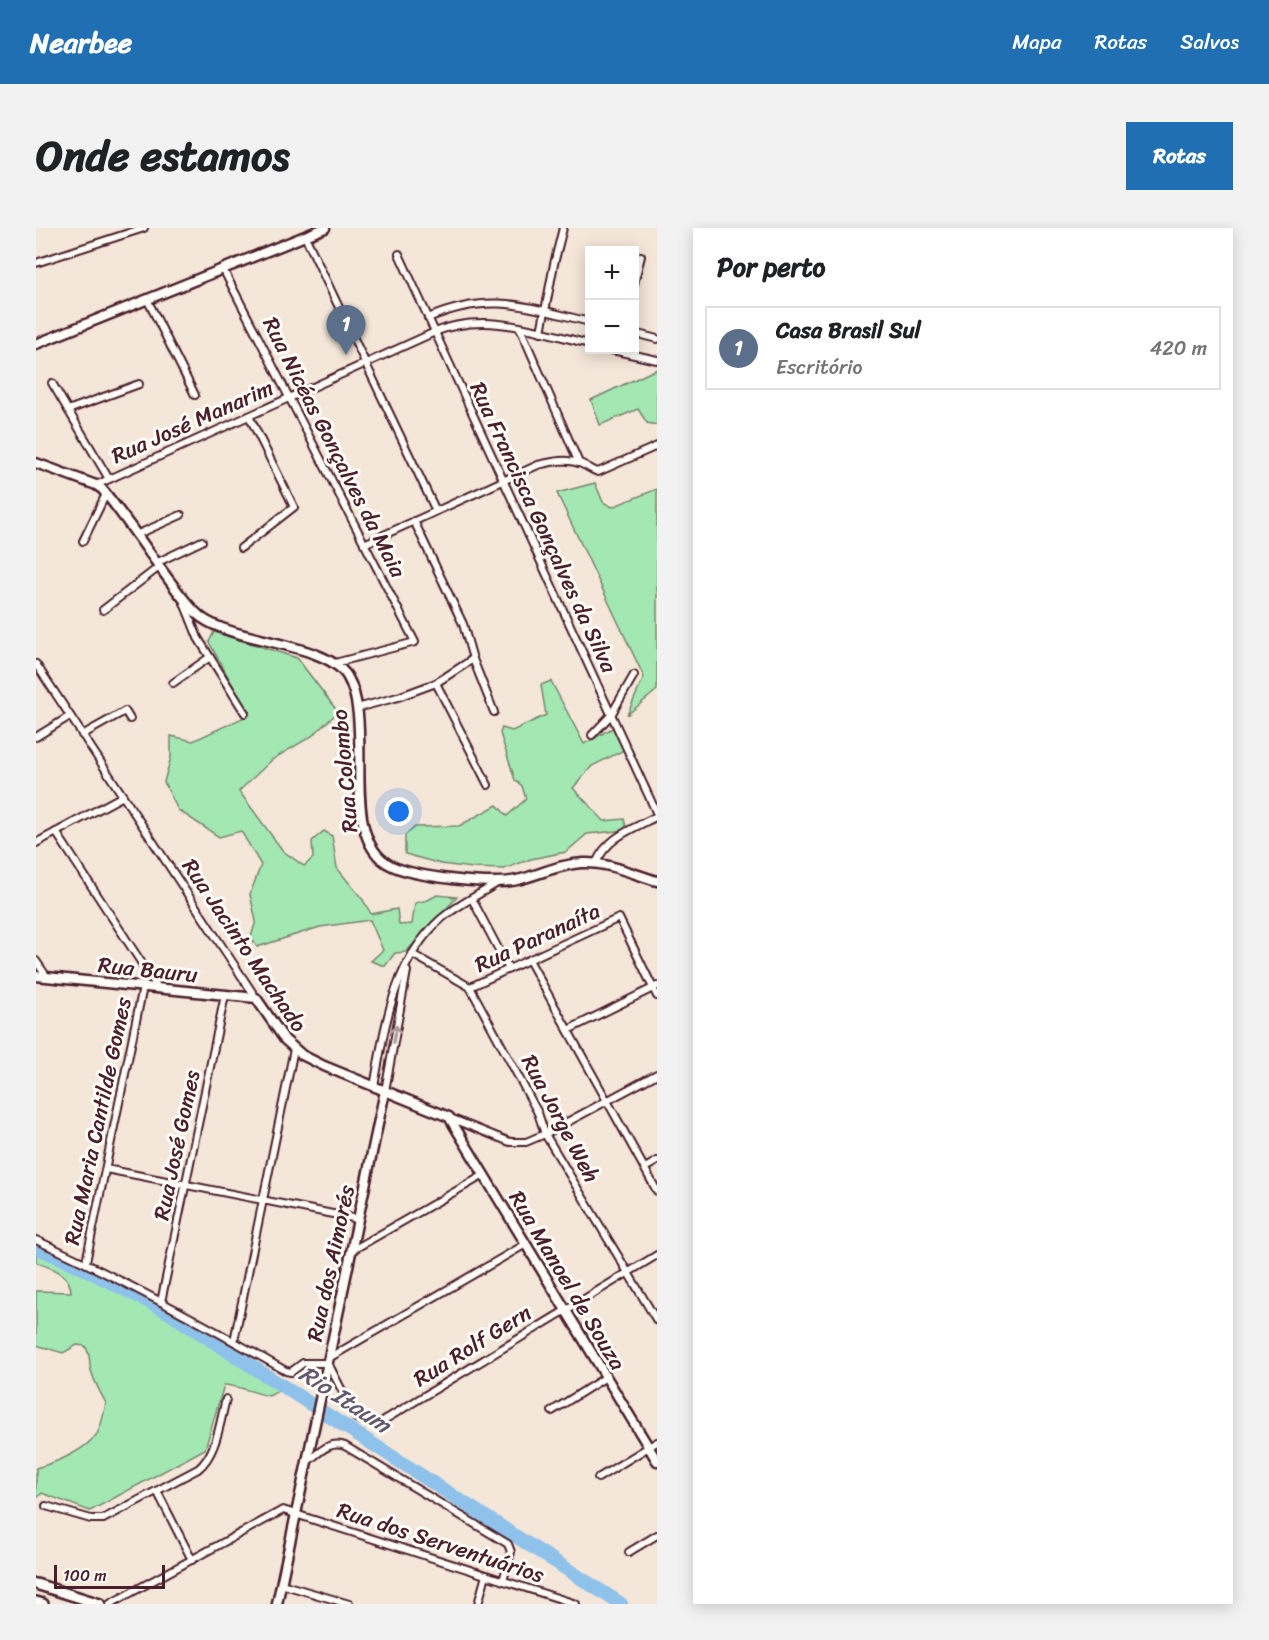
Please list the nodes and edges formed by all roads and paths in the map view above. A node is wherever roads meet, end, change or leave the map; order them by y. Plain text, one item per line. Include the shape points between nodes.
1 (144, 228) edge
2 (325, 228) edge
3 (563, 228) edge
4 (306, 236) junction
5 (399, 254) dead end
6 (641, 256) dead end
7 (36, 263) edge
8 (639, 264) edge
9 (223, 269) junction
10 (147, 299) junction
11 (545, 311) junction
12 (428, 318) junction
13 (585, 321) edge
14 (520, 328) junction
15 (435, 332) junction
16 (541, 332) junction
17 (639, 334) edge
18 (657, 339) edge
19 (585, 343) edge
20 (36, 344) edge
21 (630, 354) edge
22 (657, 360) edge
23 (366, 363) junction
24 (52, 383) dead end
25 (139, 384) dead end
26 (195, 394) dead end
27 (289, 397) junction
28 (68, 410) junction
29 (249, 416) junction
30 (657, 446) edge
31 (36, 463) edge
32 (579, 463) junction
33 (109, 479) junction
34 (503, 480) junction
35 (96, 485) junction
36 (106, 494) junction
37 (436, 511) junction
38 (181, 515) dead end
39 (414, 521) junction
40 (136, 535) junction
41 (83, 541) dead end
42 (202, 541) dead end
43 (364, 544) junction
44 (241, 548) dead end
45 (158, 565) junction
46 (182, 596) junction
47 (103, 610) dead end
48 (210, 657) junction
49 (473, 659) junction
50 (335, 663) junction
51 (36, 664) edge
52 (634, 675) dead end
53 (173, 683) dead end
54 (436, 683) junction
55 (357, 708) junction
56 (494, 712) dead end
57 (245, 713) dead end
58 (611, 715) junction
59 (70, 716) junction
60 (130, 719) dead end
61 (82, 735) junction
62 (592, 735) dead end
63 (36, 737) edge
64 (488, 785) dead end
65 (123, 796) junction
66 (657, 815) edge
67 (56, 832) junction
68 (36, 843) edge
69 (596, 863) junction
70 (657, 881) edge
71 (498, 883) junction
72 (472, 899) junction
73 (412, 954) junction
74 (529, 960) junction
75 (36, 961) edge
76 (408, 963) junction
77 (509, 969) junction
78 (36, 976) edge
79 (47, 977) junction
80 (143, 987) junction
81 (470, 987) junction
82 (655, 987) edge
83 (158, 988) junction
84 (225, 995) junction
85 (657, 996) edge
86 (256, 998) junction
87 (568, 1030) junction
88 (294, 1049) junction
89 (657, 1074) edge
90 (374, 1087) junction
91 (384, 1091) junction
92 (607, 1100) junction
93 (449, 1117) junction
94 (545, 1134) junction
95 (657, 1161) edge
96 (645, 1168) junction
97 (106, 1169) junction
98 (484, 1175) junction
99 (186, 1185) junction
100 (657, 1191) edge
101 (263, 1200) junction
102 (358, 1220) junction
103 (36, 1240) edge
104 (526, 1244) junction
105 (351, 1251) junction
106 (657, 1255) edge
107 (86, 1262) junction
108 (628, 1272) junction
109 (161, 1302) junction
110 (565, 1309) junction
111 (657, 1321) edge
112 (234, 1341) junction
113 (328, 1361) junction
114 (606, 1377) junction
115 (226, 1399) dead end
116 (552, 1411) dead end
117 (657, 1442) edge
118 (649, 1447) junction
119 (307, 1461) junction
120 (657, 1461) edge
121 (598, 1478) dead end
122 (157, 1491) junction
123 (46, 1506) dead end
124 (296, 1514) junction
125 (657, 1535) edge
126 (629, 1552) dead end
127 (192, 1560) junction
128 (486, 1575) junction
129 (503, 1581) junction
130 (36, 1584) edge
131 (282, 1584) junction
132 (36, 1602) edge
133 (43, 1604) edge
134 (100, 1604) edge
135 (110, 1604) edge
136 (277, 1604) edge
137 (348, 1604) edge
138 (478, 1604) edge
139 (576, 1604) edge

1 - 7 street
2 - 4 street
3 - 11 street
4 - 9 street
4 - 23 street
5 - 12 street, Rua Francisca Gonçalves da Silva
6 - 8 street
9 - 10 street
9 - 27 street, Rua Nicéas Gonçalves da Maia
10 - 20 street
10 - 26 street
11 - 12 street via 487,302 457,306
11 - 13 street
11 - 16 street
12 - 15 street, Rua Francisca Gonçalves da Silva
14 - 15 street, Rua José Manarim via 497,322 471,322
14 - 16 street, Rua José Manarim
14 - 32 street
15 - 23 street, Rua José Manarim
15 - 34 street, Rua Francisca Gonçalves da Silva
16 - 19 street, Rua José Manarim
17 - 18 street
21 - 22 street
23 - 27 street, Rua José Manarim
23 - 37 street
24 - 28 street
25 - 28 street
27 - 29 street, Rua José Manarim
27 - 43 street, Rua Nicéas Gonçalves da Maia
28 - 33 street
29 - 33 street, Rua José Manarim
29 - 44 street via 294,507
30 - 32 street via 604,471
31 - 35 street
32 - 34 street via 553,462
33 - 35 street, Rua José Manarim
34 - 37 street
34 - 58 street, Rua Francisca Gonçalves da Silva
35 - 36 street
36 - 40 street
36 - 41 street
37 - 39 street
38 - 40 street
39 - 43 street
39 - 49 street via 463,624
40 - 45 street
42 - 45 street
43 - 50 street, Rua Nicéas Gonçalves da Maia via 415,642
45 - 46 street
45 - 47 street
46 - 48 street via 192,626
46 - 50 street via 202,617 221,627
48 - 53 street
48 - 57 street
49 - 54 street
49 - 56 street
50 - 55 street, Rua Colombo via 349,679
51 - 59 street, Rua Jacinto Machado
52 - 58 street
54 - 55 street
54 - 64 street
55 - 71 street, Rua Colombo via 362,821 374,852 405,870
58 - 62 street
58 - 66 street, Rua Francisca Gonçalves da Silva
59 - 61 street, Rua Jacinto Machado
59 - 63 street
60 - 61 street via 125,711
61 - 65 street, Rua Jacinto Machado
65 - 67 street
65 - 86 street, Rua Jacinto Machado
66 - 69 street via 606,846
67 - 68 street
67 - 83 street, Rua Maria Cantilde Gomes
69 - 70 street, Rua Colombo
69 - 71 street, Rua Colombo via 571,864
71 - 72 street, Rua dos Aimorés
72 - 73 street, Rua dos Aimorés via 443,917
72 - 77 street
73 - 76 street, Rua dos Aimorés
73 - 81 street
74 - 77 street, Rua Paranaíta
74 - 82 street, Rua Paranaíta via 619,918
74 - 87 street
75 - 79 street
76 - 90 street, Rua dos Aimorés via 388,1011
91 -> 76 street, Rua dos Aimorés
77 - 81 street, Rua Paranaíta
78 - 79 street, Rua Bauru
79 - 80 street, Rua Bauru
80 - 83 street, Rua Bauru
80 - 97 street, Rua Maria Cantilde Gomes
81 - 94 street, Rua Jorge Weh via 534,1105
82 - 85 street
82 - 87 street
83 - 84 street, Rua Bauru
84 - 86 street, Rua Bauru
84 - 99 street, Rua José Gomes
86 - 88 street, Rua Jacinto Machado
87 - 92 street
88 - 90 street, Rua Jacinto Machado
88 - 101 street
89 - 92 street, Rua Jacinto Machado
90 - 91 street, Rua Jacinto Machado
91 - 93 street, Rua Jacinto Machado
91 - 102 street, Rua dos Aimorés
92 - 94 street, Rua Jacinto Machado
92 - 96 street
93 - 94 street, Rua Jacinto Machado via 510,1142 526,1142
93 - 98 street, Rua Manoel de Souza
94 - 108 street, Rua Jorge Weh
95 - 96 street
96 - 100 street
97 - 99 street
97 - 107 street, Rua Maria Cantilde Gomes
98 - 104 street, Rua Manoel de Souza
98 - 105 street
99 - 101 street
99 - 109 street, Rua José Gomes
101 - 102 street
101 - 112 street
102 - 105 street, Rua dos Aimorés
103 - 107 street
104 - 110 street, Rua Manoel de Souza
104 - 113 street
105 - 113 street, Rua dos Aimorés
106 - 108 street, Rua Rolf Gern
107 - 109 street
108 - 110 street, Rua Rolf Gern
108 - 111 street, Rua Jorge Weh
109 - 112 street
110 - 113 street, Rua Rolf Gern via 374,1424 356,1418
110 - 114 street, Rua Manoel de Souza
112 - 113 street via 286,1371 291,1372 303,1363
113 - 119 street, Rua dos Aimorés
114 - 116 street
114 - 118 street, Rua Manoel de Souza
115 - 122 street via 212,1450 204,1464
117 - 118 street
118 - 120 street, Rua Manoel de Souza
118 - 121 street
119 - 124 street, Rua dos Aimorés
119 - 129 street via 330,1444 345,1446 508,1544 511,1552
122 - 123 street via 96,1520
122 - 127 street
124 - 127 street via 283,1510
124 - 128 street, Rua dos Serventuários
124 - 131 street, Rua dos Aimorés
125 - 126 street
127 - 135 street
128 - 129 street, Rua dos Serventuários
128 - 138 street
129 - 139 street, Rua dos Serventuários
130 - 134 main road
131 - 136 street, Rua dos Aimorés
131 - 137 street
132 - 133 main road

